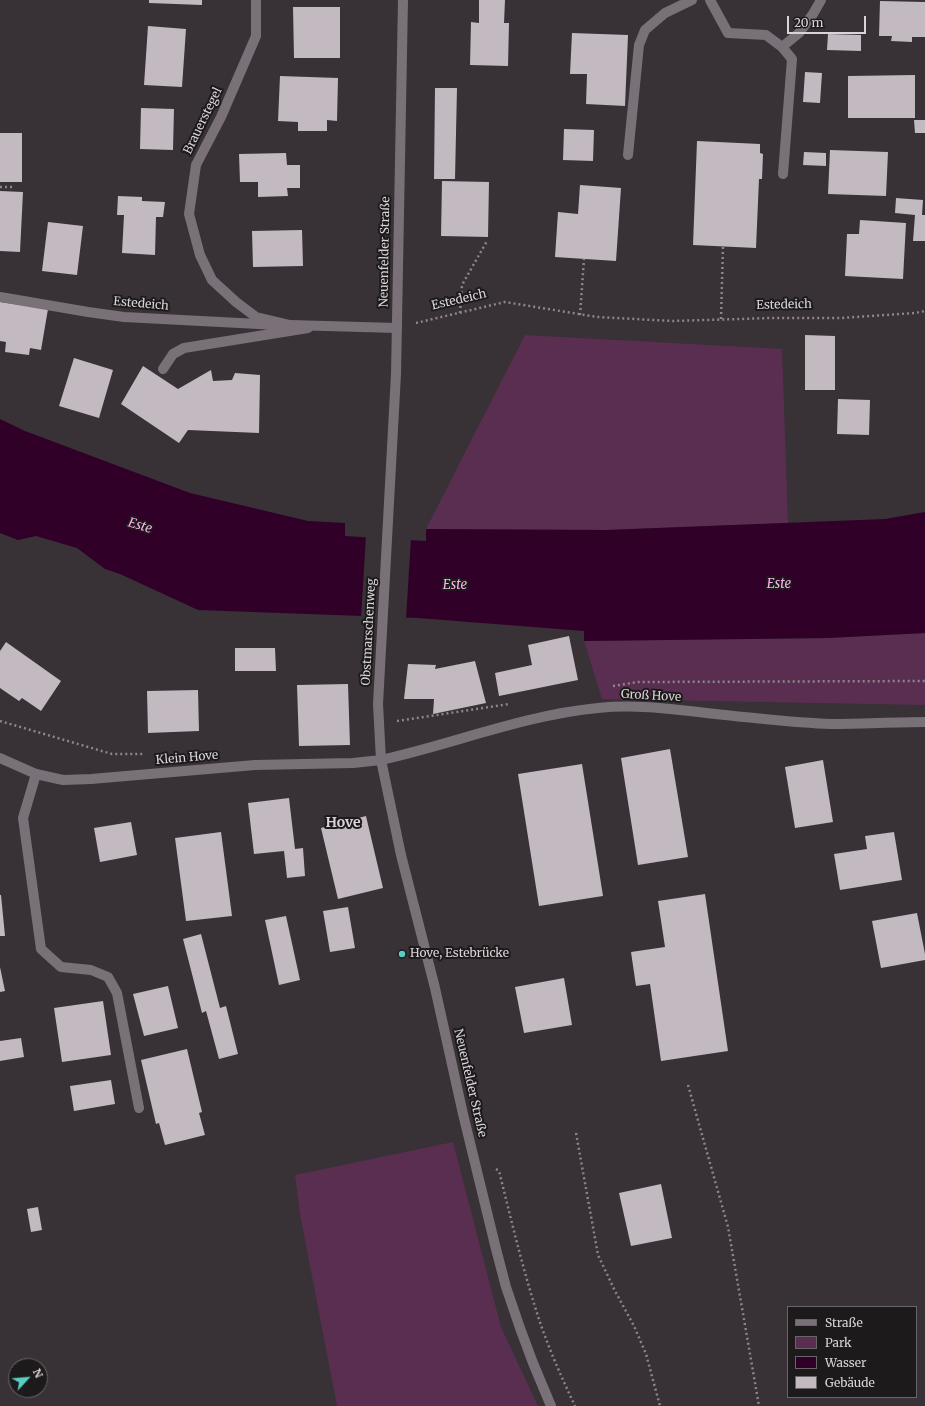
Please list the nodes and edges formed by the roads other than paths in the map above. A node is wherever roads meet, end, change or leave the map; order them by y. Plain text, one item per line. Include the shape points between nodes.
1 (256, 0) edge
2 (403, 0) edge
3 (692, 0) edge
4 (710, 0) edge
5 (821, 0) edge
6 (782, 48) junction
7 (628, 155) dead end
8 (783, 174) dead end
9 (0, 297) edge
10 (290, 325) junction
11 (324, 326) junction
12 (396, 328) junction
13 (163, 370) dead end
14 (389, 504) joint
15 (925, 722) edge
16 (0, 758) edge
17 (381, 760) junction
18 (36, 774) junction
19 (140, 1108) dead end
20 (551, 1406) edge

1 - 10 street, Brauerstegel via 256,36 221,117 196,165 189,214 200,255 212,280 256,317
2 - 12 street, Neuenfelder Straße
3 - 7 street via 665,13 645,30 639,45
4 - 6 street via 728,33 766,35
5 - 6 street via 799,33
6 - 8 street via 792,59
9 - 10 street, Estedeich via 124,317
10 - 11 street, Estedeich
11 - 12 street, Estedeich
11 - 13 street via 184,348 173,354
12 - 14 street, Neuenfelder Straße
14 - 17 street, Obstmarschenweg via 378,704
15 - 17 street, Groß Hove via 830,724 669,709 600,708 567,712 507,726
16 - 18 street, Klein Hove
17 - 18 street, Klein Hove via 255,765 90,779 63,780
17 - 20 street, Neuenfelder Straße via 397,842 435,988 506,1287
18 - 19 street via 23,818 41,949 61,967 99,972 112,983 117,993

